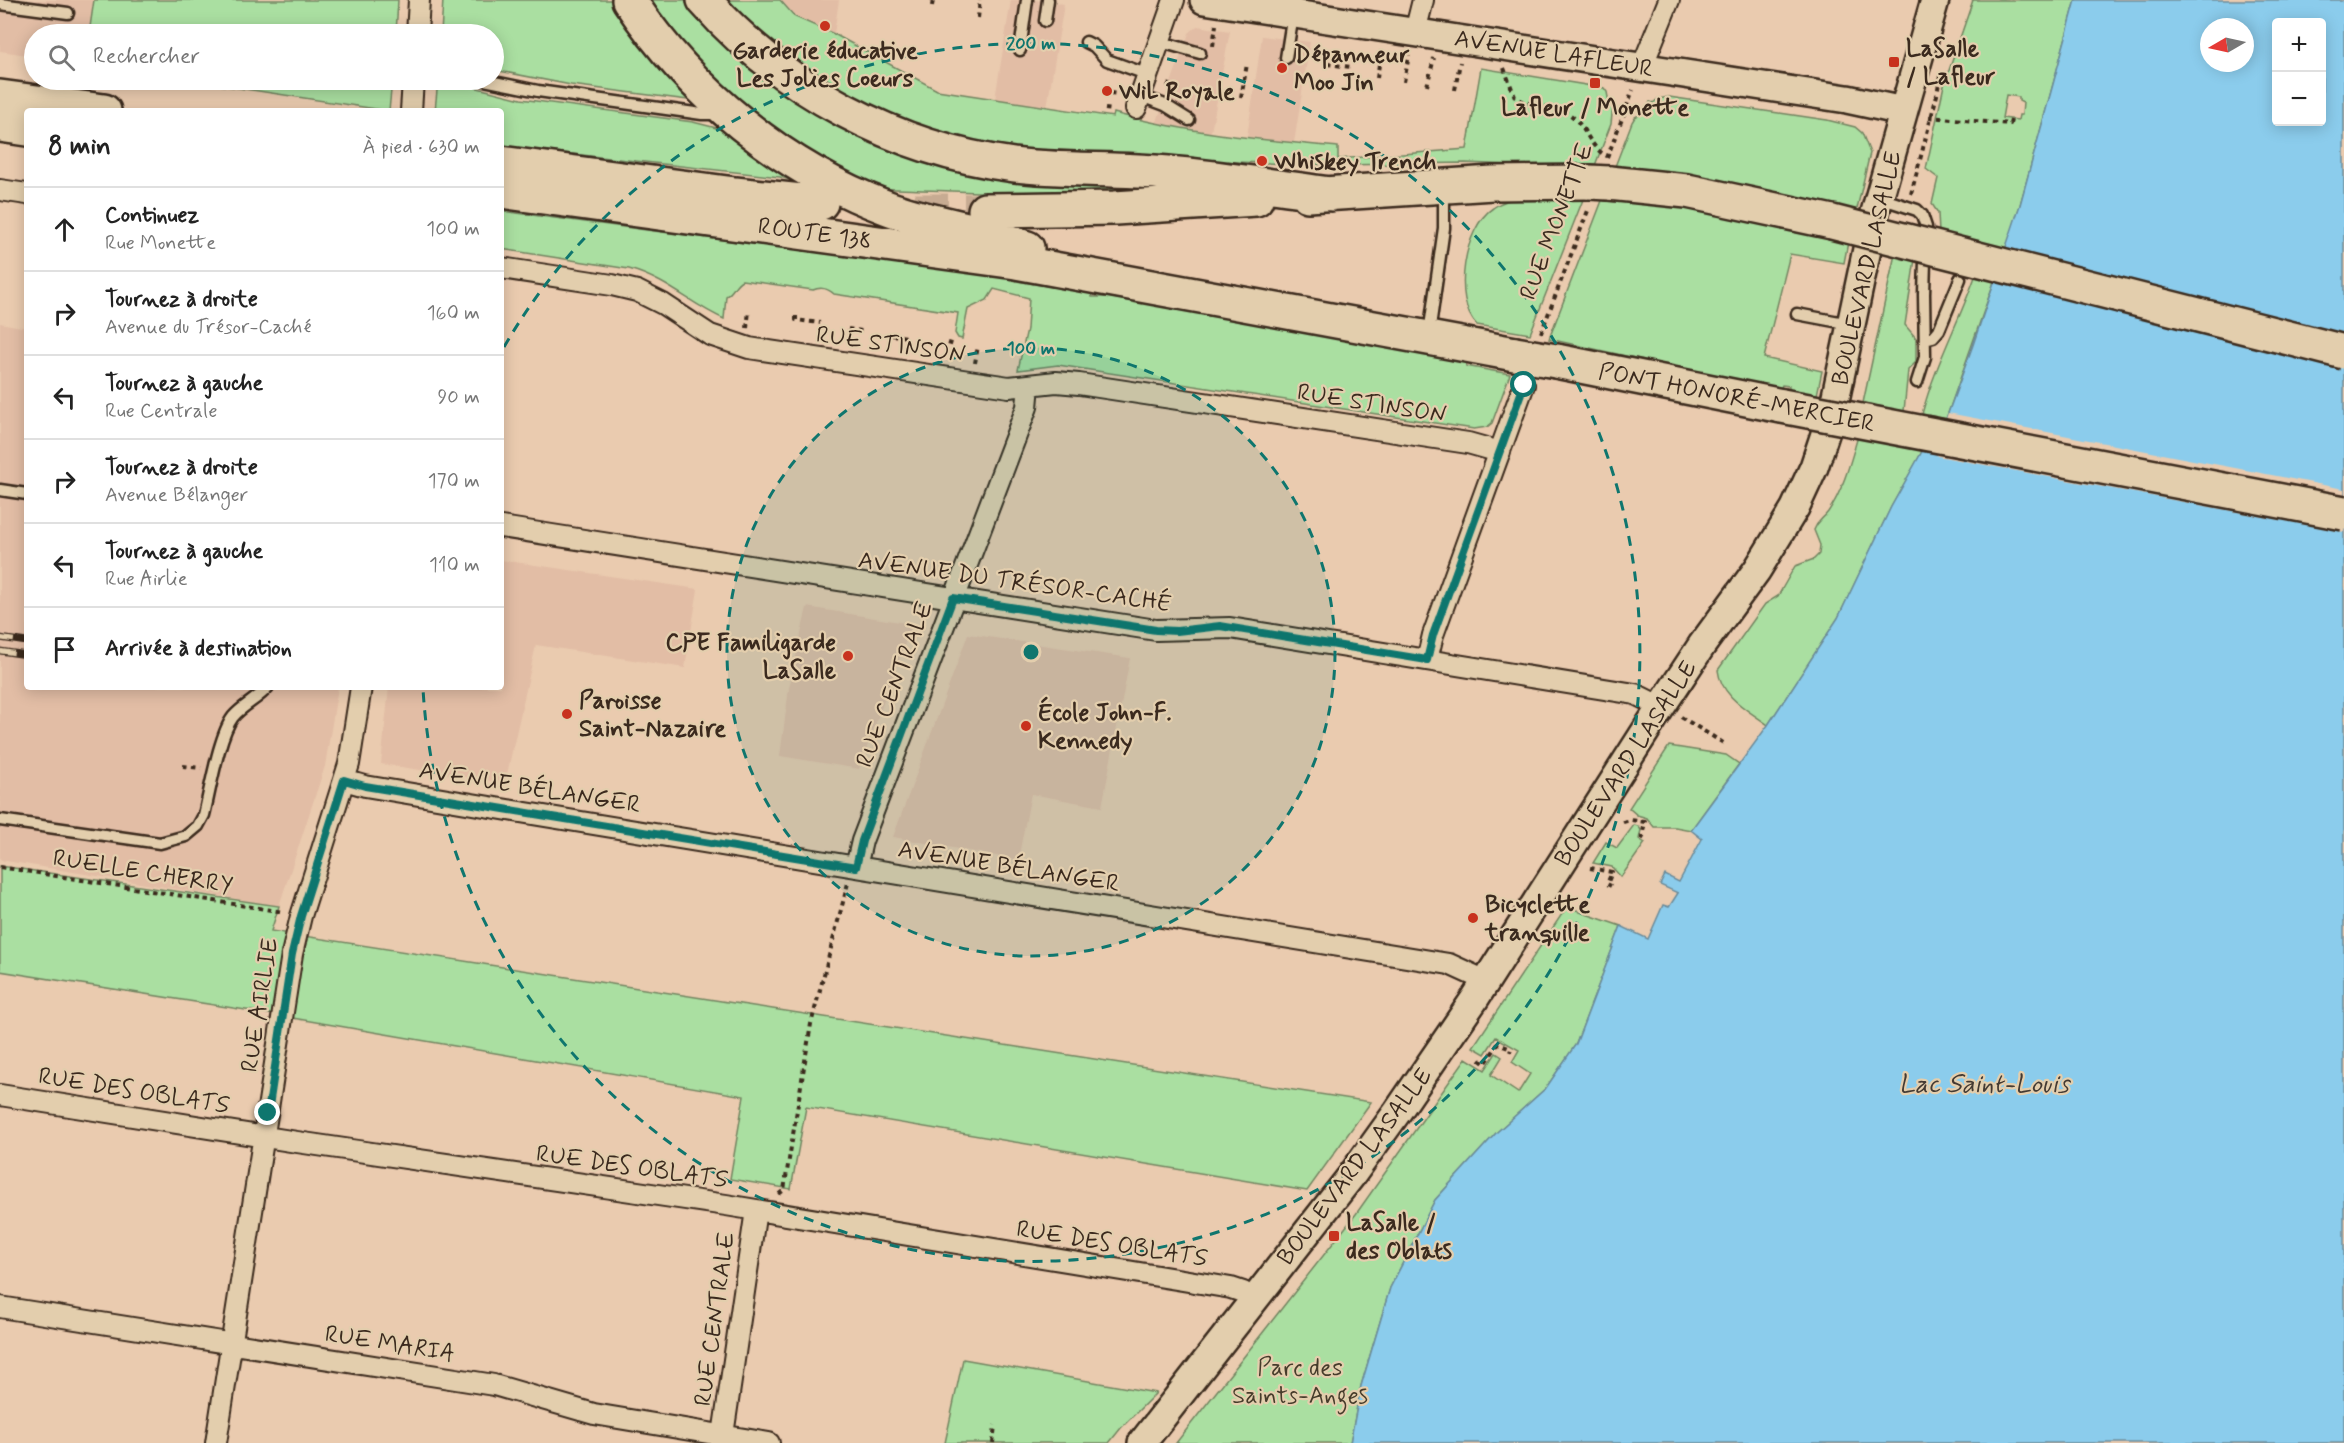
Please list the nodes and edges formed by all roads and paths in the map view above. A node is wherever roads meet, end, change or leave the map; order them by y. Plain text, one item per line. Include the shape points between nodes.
1 (419, 0) edge
2 (629, 0) edge
3 (704, 0) edge
4 (933, 0) edge
5 (980, 0) edge
6 (1027, 0) edge
7 (1048, 0) edge
8 (1174, 0) edge
9 (1204, 0) edge
10 (1423, 0) edge
11 (1669, 0) edge
12 (1935, 0) edge
13 (0, 4) edge
14 (932, 6) dead end
15 (68, 13) dead end
16 (1293, 14) junction
17 (978, 18) dead end
18 (1045, 21) dead end
19 (418, 24) edge
20 (1216, 25) dead end
21 (1086, 42) dead end
22 (1161, 42) junction
23 (1412, 43) junction
24 (1020, 50) dead end
25 (1212, 50) dead end
26 (1382, 51) dead end
27 (1200, 53) dead end
28 (1286, 58) dead end
29 (1434, 58) dead end
30 (1460, 62) dead end
31 (1247, 64) dead end
32 (1327, 64) dead end
33 (1338, 65) junction
34 (1351, 67) dead end
35 (1642, 67) junction
36 (1504, 68) dead end
37 (1337, 71) dead end
38 (1940, 73) dead end
39 (1149, 75) junction
40 (1377, 78) dead end
41 (1404, 82) dead end
42 (504, 84) edge
43 (1167, 84) dead end
44 (1427, 86) dead end
45 (412, 90) edge
46 (1179, 90) dead end
47 (1455, 90) dead end
48 (1632, 92) dead end
49 (1110, 93) dead end
50 (1118, 94) dead end
51 (0, 97) edge
52 (1241, 98) dead end
53 (1139, 102) joint
54 (82, 108) edge
55 (411, 108) edge
56 (1105, 109) dead end
57 (1113, 110) dead end
58 (1903, 111) junction
59 (731, 114) junction
60 (1931, 117) junction
61 (1189, 120) dead end
62 (2011, 120) dead end
63 (0, 125) edge
64 (24, 129) edge
65 (1914, 157) dead end
66 (1921, 159) junction
67 (504, 163) edge
68 (1600, 178) junction
69 (1444, 185) junction
70 (0, 190) edge
71 (504, 191) edge
72 (24, 194) edge
73 (1330, 194) junction
74 (1911, 194) dead end
75 (1879, 198) junction
76 (821, 203) dead end
77 (986, 210) tunnel mouth
78 (504, 268) edge
79 (1960, 279) dead end
80 (1129, 281) junction
81 (749, 310) dead end
82 (1797, 314) dead end
83 (796, 316) dead end
84 (820, 323) dead end
85 (1851, 325) junction
86 (849, 329) dead end
87 (746, 331) dead end
88 (862, 331) dead end
89 (892, 335) dead end
90 (1428, 337) junction
91 (908, 338) dead end
92 (1925, 339) junction
93 (948, 343) dead end
94 (955, 345) dead end
95 (978, 346) dead end
96 (1537, 352) junction
97 (2344, 352) edge
98 (974, 367) dead end
99 (1917, 382) dead end
100 (1524, 385) dead end
101 (1029, 386) junction
102 (1500, 452) junction
103 (0, 490) edge
104 (24, 494) edge
105 (2344, 513) edge
106 (504, 527) edge
107 (953, 598) junction
108 (1427, 660) junction
109 (265, 690) edge
110 (361, 690) edge
111 (1671, 712) junction
112 (1725, 744) dead end
113 (183, 766) dead end
114 (192, 767) dead end
115 (344, 780) junction
116 (0, 820) edge
117 (1623, 822) dead end
118 (1647, 840) dead end
119 (0, 867) edge
120 (1590, 868) dead end
121 (852, 874) junction
122 (1611, 886) dead end
123 (280, 911) dead end
124 (1486, 981) junction
125 (1510, 1052) dead end
126 (1480, 1060) dead end
127 (0, 1095) edge
128 (264, 1137) junction
129 (784, 1190) dead end
130 (756, 1210) junction
131 (1253, 1299) junction
132 (0, 1307) edge
133 (231, 1344) junction
134 (995, 1425) dead end
135 (723, 1435) junction
136 (216, 1443) edge
137 (769, 1443) edge
138 (993, 1443) edge
139 (1142, 1443) edge

1 - 19 street
2 - 59 highway via 678,64
3 - 73 highway via 760,54 811,91 884,130 934,147 1012,165 1167,173
4 - 14 path
5 - 17 path
6 - 24 lane
7 - 18 lane
8 - 22 street
9 - 16 main road, AVENUE LAFLEUR
10 - 23 street
11 - 35 street
12 - 58 main road, BOULEVARD LASALLE
13 - 15 lane
16 - 23 main road, AVENUE LAFLEUR
16 - 28 lane
20 - 25 path
21 - 39 lane via 1107,60
22 - 27 lane
22 - 39 street
23 - 35 main road, AVENUE LAFLEUR
23 - 41 path
26 - 40 path
29 - 44 path
30 - 47 path
31 - 52 path
32 - 33 path
33 - 34 path
33 - 37 path
35 - 58 main road, AVENUE LAFLEUR
36 - 68 path via 1515,97 1563,111 1581,126 1596,149
38 - 60 path, BOULEVARD LASALLE
39 - 53 street
42 - 59 lane via 702,114
43 - 46 path
45 - 55 street
48 - 68 path, RUE MONETTE
49 - 50 path
51 - 54 highway
53 - 61 lane via 1165,105
56 - 57 path
58 - 75 main road, BOULEVARD LASALLE
59 - 80 highway via 785,155 862,197
60 - 62 path via 2010,124
60 - 66 path, BOULEVARD LASALLE
63 - 64 highway
65 - 66 path
66 - 74 path, BOULEVARD LASALLE
67 - 76 highway, ROUTE 138
68 - 69 highway
68 - 96 path, RUE MONETTE
68 - 97 highway, bridge via 1687,191 1832,222
69 - 73 highway
69 - 90 lane via 1444,228
70 - 72 street
71 - 80 highway, ROUTE 138
73 - 77 highway via 1115,208
75 - 85 main road, BOULEVARD LASALLE
75 - 92 lane via 1917,210 1925,221
78 - 101 street, RUE STINSON via 637,291 710,335 749,348 990,385
79 - 92 lane via 1937,334
80 - 90 highway, PONT HONORÉ-MERCIER
81 - 87 path
82 - 85 lane
83 - 84 path via 796,320
85 - 111 main road, BOULEVARD LASALLE via 1833,410 1814,467 1762,563 1702,645
86 - 88 path
89 - 91 path
90 - 96 highway, PONT HONORÉ-MERCIER
92 - 99 lane via 1924,364
93 - 94 path
95 - 98 path
96 - 105 highway, PONT HONORÉ-MERCIER, bridge via 1782,406
100 - 102 street
101 - 102 street, RUE STINSON via 1056,381 1079,384 1468,443
101 - 107 street, RUE CENTRALE via 1027,407
102 - 108 street
103 - 104 lane
106 - 107 street, AVENUE DU TRÉSOR-CACHÉ
107 - 108 street, AVENUE DU TRÉSOR-CACHÉ via 1156,630 1220,626
107 - 121 street, RUE CENTRALE
108 - 111 street, AVENUE DU TRÉSOR-CACHÉ via 1635,694
109 - 116 lane via 230,722 204,815 186,836 160,843
110 - 115 street, RUE AIRLIE
111 - 112 path
111 - 124 main road, BOULEVARD LASALLE
113 - 114 path
115 - 121 street, AVENUE BÉLANGER
115 - 128 street, RUE AIRLIE via 292,954
117 - 118 path via 1645,822 1642,837
119 - 123 path, RUELLE CHERRY
120 - 122 path via 1612,872 1607,884
121 - 124 street, AVENUE BÉLANGER via 1449,964
121 - 129 path via 811,1024
124 - 131 main road, BOULEVARD LASALLE via 1357,1168
125 - 126 path via 1508,1046 1498,1044 1485,1064
127 - 128 street, RUE DES OBLATS
128 - 130 street, RUE DES OBLATS
128 - 133 street, RUE AIRLIE
130 - 131 street, RUE DES OBLATS via 1231,1288
130 - 135 street, RUE CENTRALE
131 - 139 main road, BOULEVARD LASALLE
132 - 133 street, RUE MARIA
133 - 135 street, RUE MARIA via 494,1385 594,1414
133 - 136 street, RUE AIRLIE
134 - 138 path
135 - 137 street, RUE MARIA

